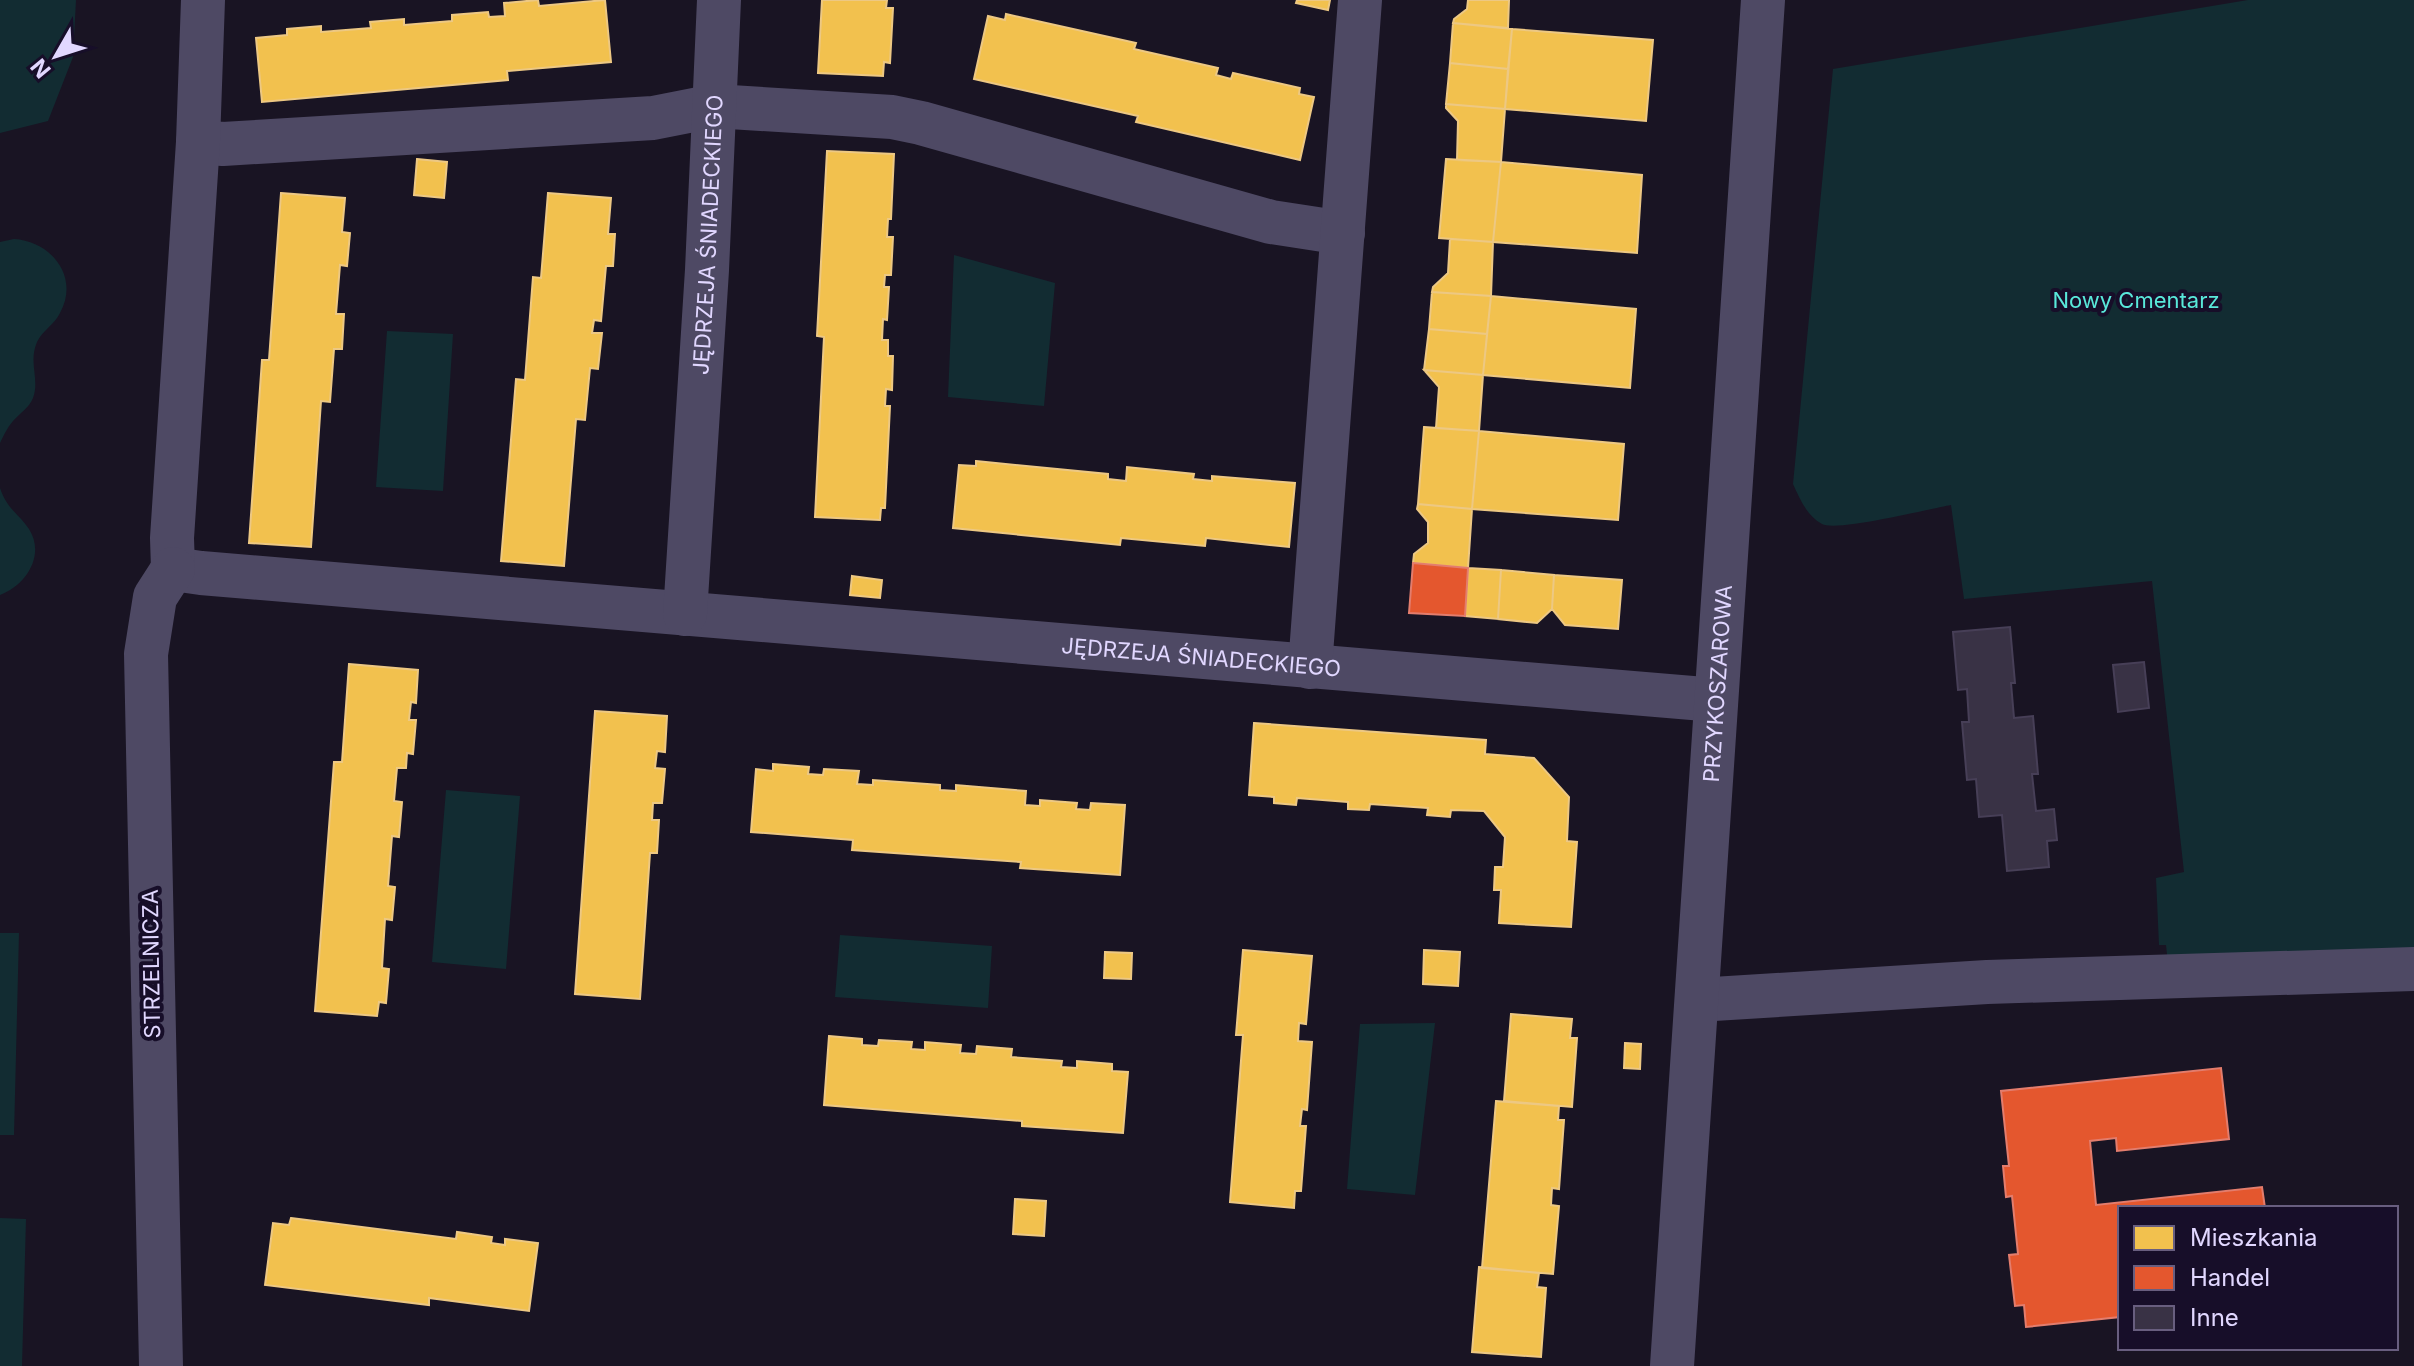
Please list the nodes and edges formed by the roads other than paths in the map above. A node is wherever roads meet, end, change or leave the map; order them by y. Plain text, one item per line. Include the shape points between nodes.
1 (203, 0) edge
2 (719, 0) edge
3 (1360, 0) edge
4 (1763, 0) edge
5 (714, 106) junction
6 (198, 142) junction
7 (1343, 233) junction
8 (173, 569) junction
9 (685, 614) junction
10 (1310, 667) junction
11 (1716, 700) junction
12 (2414, 969) edge
13 (1697, 1000) junction
14 (161, 1366) edge
15 (1672, 1366) edge

1 - 6 street
2 - 5 street, JĘDRZEJA ŚNIADECKIEGO
3 - 7 street
4 - 11 street, PRZYKOSZAROWA
5 - 6 street via 653,118
5 - 7 street via 906,120 1271,222
5 - 9 street, JĘDRZEJA ŚNIADECKIEGO
6 - 8 street
7 - 10 street
8 - 9 street, JĘDRZEJA ŚNIADECKIEGO
8 - 14 street, STRZELNICZA via 155,597 146,654
9 - 10 street, JĘDRZEJA ŚNIADECKIEGO
10 - 11 street, JĘDRZEJA ŚNIADECKIEGO
11 - 13 street, PRZYKOSZAROWA
12 - 13 street via 1987,982
13 - 15 street, PRZYKOSZAROWA

